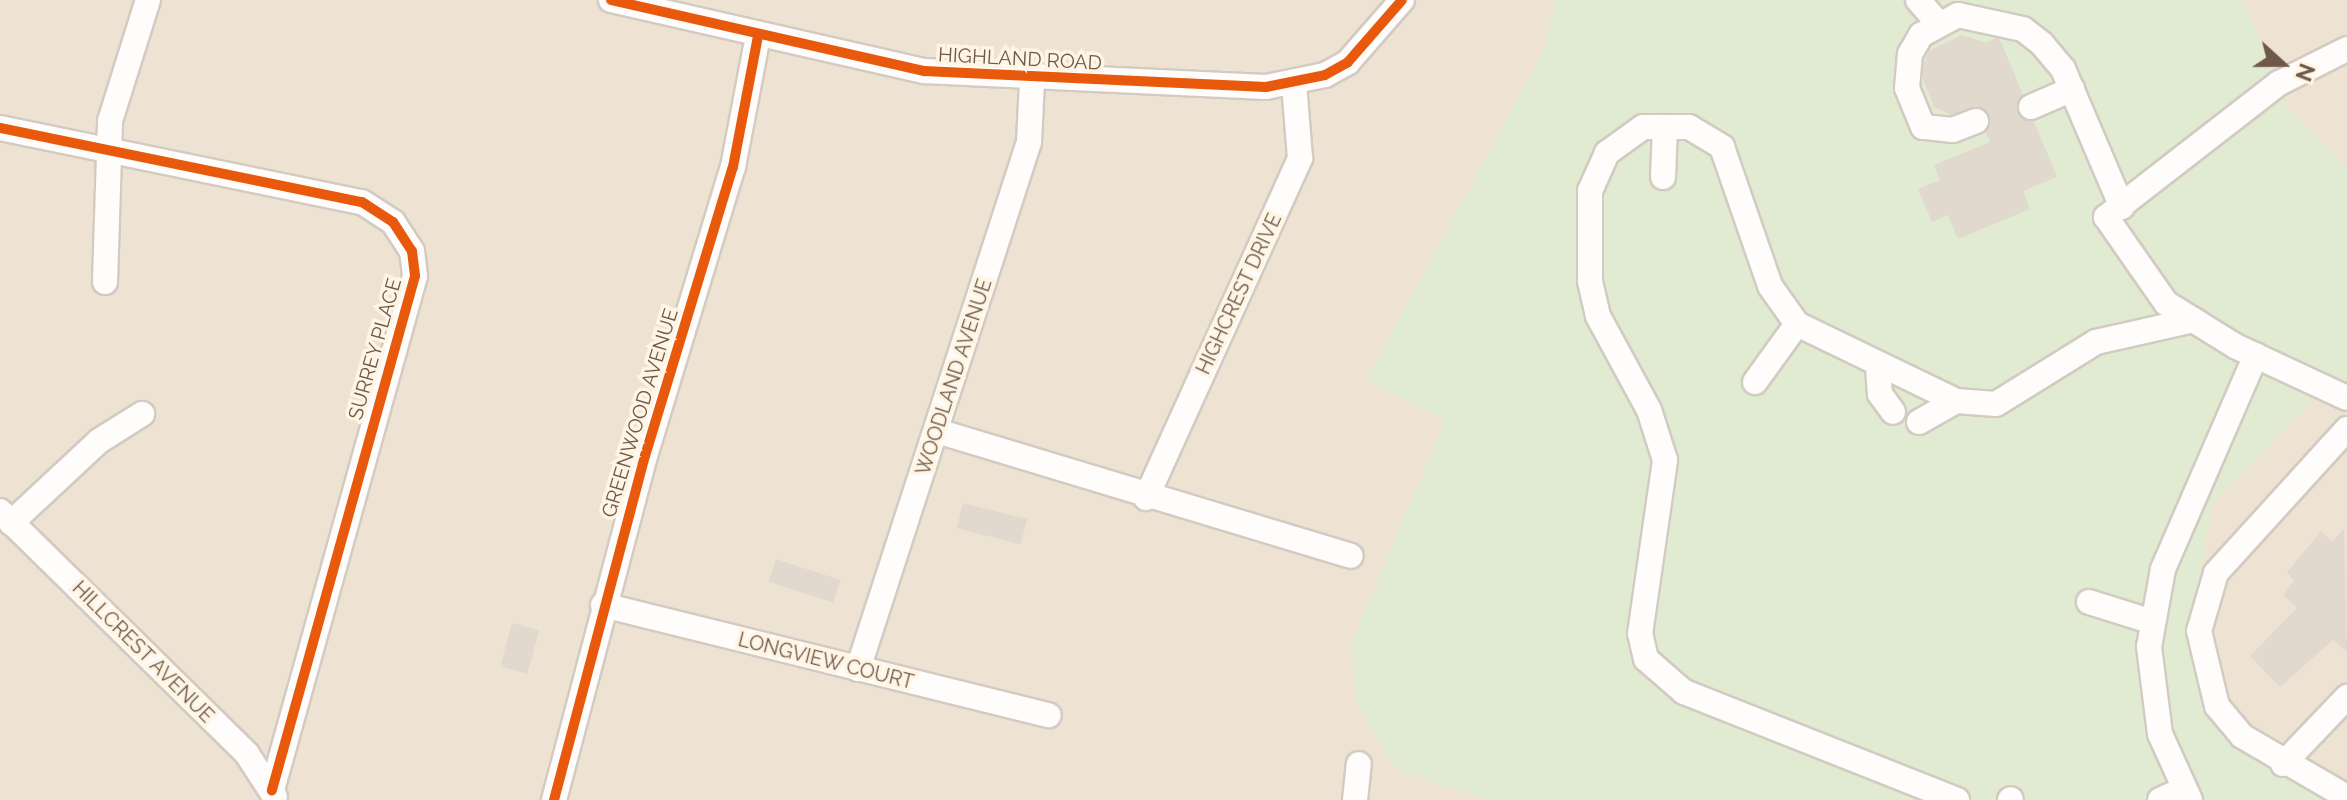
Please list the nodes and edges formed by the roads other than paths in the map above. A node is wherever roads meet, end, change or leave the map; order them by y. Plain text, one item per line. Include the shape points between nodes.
1 (148, 0) edge
2 (611, 0) edge
3 (1402, 0) edge
4 (1918, 0) edge
5 (1936, 21) junction
6 (758, 36) junction
7 (2347, 49) edge
8 (1032, 81) junction
9 (1294, 83) junction
10 (2072, 89) junction
11 (2031, 107) dead end
12 (1976, 121) dead end
13 (1665, 127) junction
14 (0, 128) edge
15 (109, 148) junction
16 (1663, 177) dead end
17 (2122, 207) junction
18 (105, 282) dead end
19 (2194, 320) junction
20 (1797, 324) junction
21 (2256, 355) junction
22 (1878, 367) junction
23 (1755, 382) dead end
24 (2347, 398) edge
25 (1956, 401) junction
26 (1893, 412) dead end
27 (142, 414) dead end
28 (1919, 422) dead end
29 (2347, 429) edge
30 (937, 431) junction
31 (1146, 498) junction
32 (6, 517) edge
33 (1350, 556) dead end
34 (2089, 602) dead end
35 (603, 605) junction
36 (2153, 622) junction
37 (858, 669) junction
38 (2347, 697) edge
39 (1049, 715) dead end
40 (1359, 764) dead end
41 (2283, 764) junction
42 (2342, 786) edge
43 (274, 795) edge
44 (2177, 797) edge
45 (554, 800) edge
46 (1355, 800) edge
47 (1957, 800) edge

1 - 15 street via 123,64
2 - 6 street, HIGHLAND ROAD
3 - 9 street, HIGHLAND ROAD via 1348,62
4 - 5 street
5 - 10 street via 1958,15 2023,29 2063,69
5 - 12 street via 1910,54 1914,114 1923,127 1953,130
6 - 8 street, HIGHLAND ROAD via 924,71
6 - 35 street, GREENWOOD AVENUE via 733,167
7 - 17 street via 2304,69
8 - 9 street, HIGHLAND ROAD
8 - 30 street, WOODLAND AVENUE via 1029,142
9 - 31 street, HIGHCREST DRIVE via 1300,158
10 - 11 street
10 - 17 street
13 - 16 street
13 - 20 street via 1689,127 1722,147 1770,286
13 - 47 street via 1643,127 1607,153 1590,191 1590,281 1598,316 1649,410 1665,460 1640,634 1646,659 1684,692
14 - 15 street, SURREY PLACE
15 - 18 street
15 - 43 street, SURREY PLACE via 362,202 393,222 412,251 415,276
17 - 19 street via 2106,217 2130,259 2166,303
19 - 21 street
19 - 25 street via 2096,342 1996,404
20 - 22 street
20 - 23 street
21 - 24 street
21 - 36 street via 2163,569
22 - 25 street
22 - 26 street via 1880,394
25 - 28 street
27 - 32 street
29 - 41 street via 2216,573 2204,603 2202,659 2217,706 2242,736
30 - 31 street
30 - 37 street, WOODLAND AVENUE
31 - 33 street
32 - 43 street, HILLCREST AVENUE via 247,754
34 - 36 street
35 - 37 street, LONGVIEW COURT
35 - 45 street, GREENWOOD AVENUE
36 - 44 street via 2149,647 2160,734
37 - 39 street, LONGVIEW COURT
38 - 41 street
40 - 46 street
41 - 42 street

